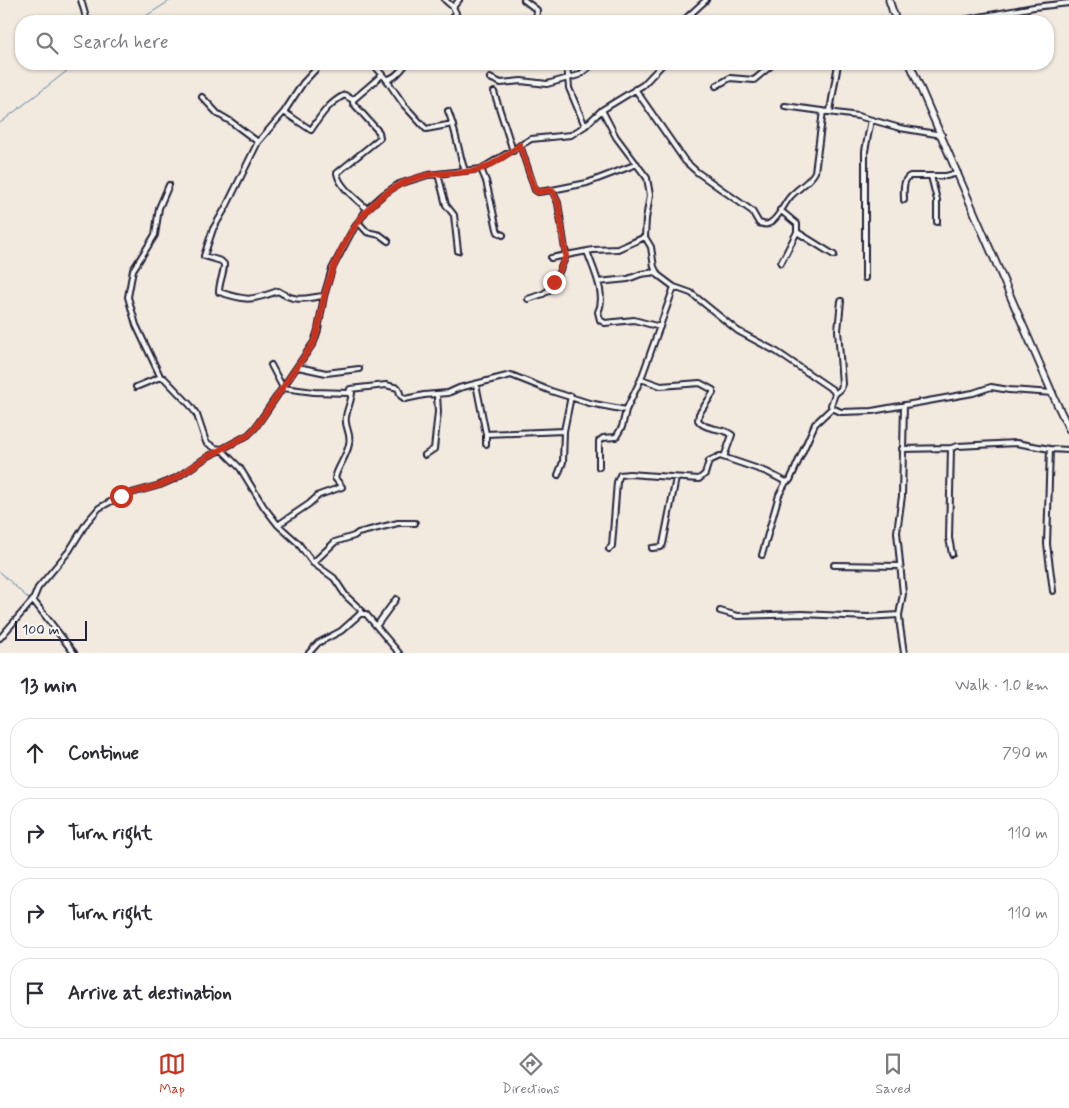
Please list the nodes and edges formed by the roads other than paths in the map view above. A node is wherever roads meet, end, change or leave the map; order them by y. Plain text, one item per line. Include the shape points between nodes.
1 (81, 0) edge
2 (444, 0) edge
3 (459, 0) edge
4 (524, 0) edge
5 (706, 0) edge
6 (889, 0) edge
7 (1069, 3) edge
8 (453, 7) junction
9 (85, 15) edge
10 (455, 15) edge
11 (537, 15) edge
12 (690, 15) edge
13 (894, 15) edge
14 (990, 15) edge
15 (315, 70) edge
16 (378, 70) edge
17 (400, 70) edge
18 (567, 70) edge
19 (586, 70) edge
20 (658, 70) edge
21 (766, 70) edge
22 (837, 70) edge
23 (913, 70) edge
24 (382, 75) junction
25 (490, 78) dead end
26 (386, 79) junction
27 (568, 79) junction
28 (716, 86) dead end
29 (635, 89) junction
30 (494, 92) dead end
31 (202, 97) dead end
32 (354, 98) junction
33 (785, 106) dead end
34 (602, 110) junction
35 (448, 111) dead end
36 (823, 111) junction
37 (284, 112) junction
38 (830, 112) junction
39 (871, 120) junction
40 (453, 124) junction
41 (585, 126) junction
42 (942, 135) junction
43 (258, 142) junction
44 (520, 145) junction
45 (512, 151) junction
46 (637, 164) junction
47 (481, 169) junction
48 (465, 171) junction
49 (958, 173) junction
50 (438, 174) junction
51 (931, 176) junction
52 (169, 185) dead end
53 (552, 190) junction
54 (904, 200) dead end
55 (367, 209) junction
56 (780, 210) junction
57 (358, 222) junction
58 (937, 222) dead end
59 (797, 232) junction
60 (503, 235) dead end
61 (645, 237) junction
62 (388, 241) dead end
63 (458, 251) dead end
64 (587, 251) junction
65 (834, 255) dead end
66 (566, 256) junction
67 (551, 258) dead end
68 (781, 263) dead end
69 (656, 272) junction
70 (865, 278) dead end
71 (598, 282) junction
72 (674, 287) junction
73 (324, 296) junction
74 (528, 299) dead end
75 (841, 302) dead end
76 (660, 327) junction
77 (271, 365) dead end
78 (298, 367) junction
79 (359, 369) dead end
80 (161, 378) junction
81 (641, 379) junction
82 (476, 384) junction
83 (136, 387) dead end
84 (283, 388) junction
85 (349, 393) junction
86 (1053, 393) junction
87 (835, 394) junction
88 (437, 395) junction
89 (571, 396) junction
90 (904, 405) junction
91 (832, 408) junction
92 (626, 410) junction
93 (1069, 429) edge
94 (564, 431) junction
95 (486, 434) junction
96 (486, 444) dead end
97 (951, 448) junction
98 (221, 449) junction
99 (902, 449) junction
100 (1050, 449) junction
101 (1069, 450) edge
102 (424, 455) dead end
103 (724, 457) junction
104 (599, 467) dead end
105 (558, 475) dead end
106 (676, 478) junction
107 (786, 482) junction
108 (415, 523) dead end
109 (278, 525) junction
110 (652, 548) dead end
111 (609, 550) dead end
112 (952, 554) dead end
113 (762, 555) dead end
114 (313, 563) junction
115 (834, 565) dead end
116 (900, 566) junction
117 (1053, 591) dead end
118 (396, 598) dead end
119 (33, 600) junction
120 (720, 611) dead end
121 (360, 614) junction
122 (900, 615) junction
123 (377, 625) junction
124 (0, 638) edge
125 (397, 651) edge
126 (74, 653) edge
127 (309, 653) edge
128 (391, 653) edge
129 (904, 653) edge

1 - 9 street
2 - 8 street
3 - 8 street
4 - 11 street via 538,10
5 - 12 street
6 - 13 main road
7 - 14 street
8 - 10 street
15 - 37 street via 302,83
16 - 24 street
17 - 26 street
18 - 27 street
19 - 27 street
20 - 29 street
21 - 28 street via 754,80 730,78
22 - 38 street
23 - 42 main road
24 - 26 street
24 - 32 street
25 - 27 street via 501,83 543,84
26 - 40 street via 426,129
27 - 41 street
29 - 34 street
29 - 56 street via 697,172 752,211 759,223 769,224
30 - 45 street
31 - 43 street via 218,114
32 - 37 street via 340,97 327,107 311,130
32 - 55 street via 353,103 380,138 337,172 350,193
33 - 36 street
34 - 41 street
34 - 46 street via 616,137
35 - 40 street
36 - 38 street
36 - 56 street via 815,172
37 - 43 street
38 - 39 street
39 - 42 street
39 - 70 street via 865,152
40 - 48 street
41 - 44 street via 571,135 531,139
42 - 49 main road
43 - 73 street via 213,230 204,256 224,264 219,292 242,299 254,299 278,291 298,300
44 - 45 street
44 - 53 street via 536,191
45 - 47 street
46 - 53 street via 588,183
46 - 61 street via 647,178 650,195
47 - 48 street
47 - 60 street via 497,229
48 - 50 street
49 - 51 street
49 - 86 main road
50 - 55 street via 399,184
50 - 63 street via 446,205 454,216
51 - 54 street via 906,178
51 - 58 street via 937,200
52 - 80 street via 159,208 155,235 133,270 128,297 136,324
53 - 66 street via 558,203
55 - 57 street
56 - 59 street via 796,224
57 - 62 street via 367,232
57 - 73 street via 332,270
59 - 65 street
59 - 68 street
61 - 64 street via 618,249
61 - 69 street via 651,246
64 - 66 street
64 - 71 street
66 - 67 street
66 - 74 street via 552,288
69 - 71 street
69 - 72 street
71 - 76 street via 602,293 602,306 598,312 605,324 634,320
72 - 76 street
72 - 87 street via 691,293 738,330 777,352 834,390
73 - 78 street via 314,342
75 - 87 street via 838,330 842,384
76 - 81 street
77 - 84 street
78 - 79 street via 326,373
78 - 84 street
80 - 83 street
80 - 98 street via 190,405 206,442
81 - 92 street
81 - 103 street via 661,386 700,383 713,390 698,420 705,426 732,435
82 - 88 street
82 - 89 street via 511,375
82 - 95 street
84 - 85 street
84 - 98 street via 248,435
85 - 88 street via 350,389 386,385 398,388 405,399
85 - 109 street via 352,393 346,417 349,445 335,478 342,487 319,495
86 - 90 street via 991,387
86 - 93 main road
87 - 91 street
88 - 102 street via 434,449
89 - 92 street
89 - 94 street
90 - 91 street via 872,411 842,412
90 - 99 street
91 - 107 street via 815,424 790,480
92 - 104 street via 617,435 599,441
94 - 95 street
94 - 105 street via 563,462
95 - 96 street
97 - 99 street
97 - 100 street via 1016,443
97 - 112 street via 949,538
98 - 109 street via 240,468
98 - 119 street via 176,478 121,496 99,508 38,588
99 - 116 street via 902,496 897,532
100 - 101 street
100 - 117 street via 1048,544
103 - 106 street via 709,461 705,474 699,479
103 - 107 street
106 - 110 street via 663,544
106 - 111 street via 620,475
107 - 113 street via 779,495
108 - 114 street via 398,523 335,542
109 - 114 street via 298,543
114 - 121 street via 334,578 361,610
115 - 116 street
116 - 122 street via 903,594
118 - 123 street
119 - 124 street
119 - 126 street
120 - 122 street via 738,616
121 - 123 street via 366,614
121 - 127 street
122 - 129 street
123 - 125 street
125 - 128 street

